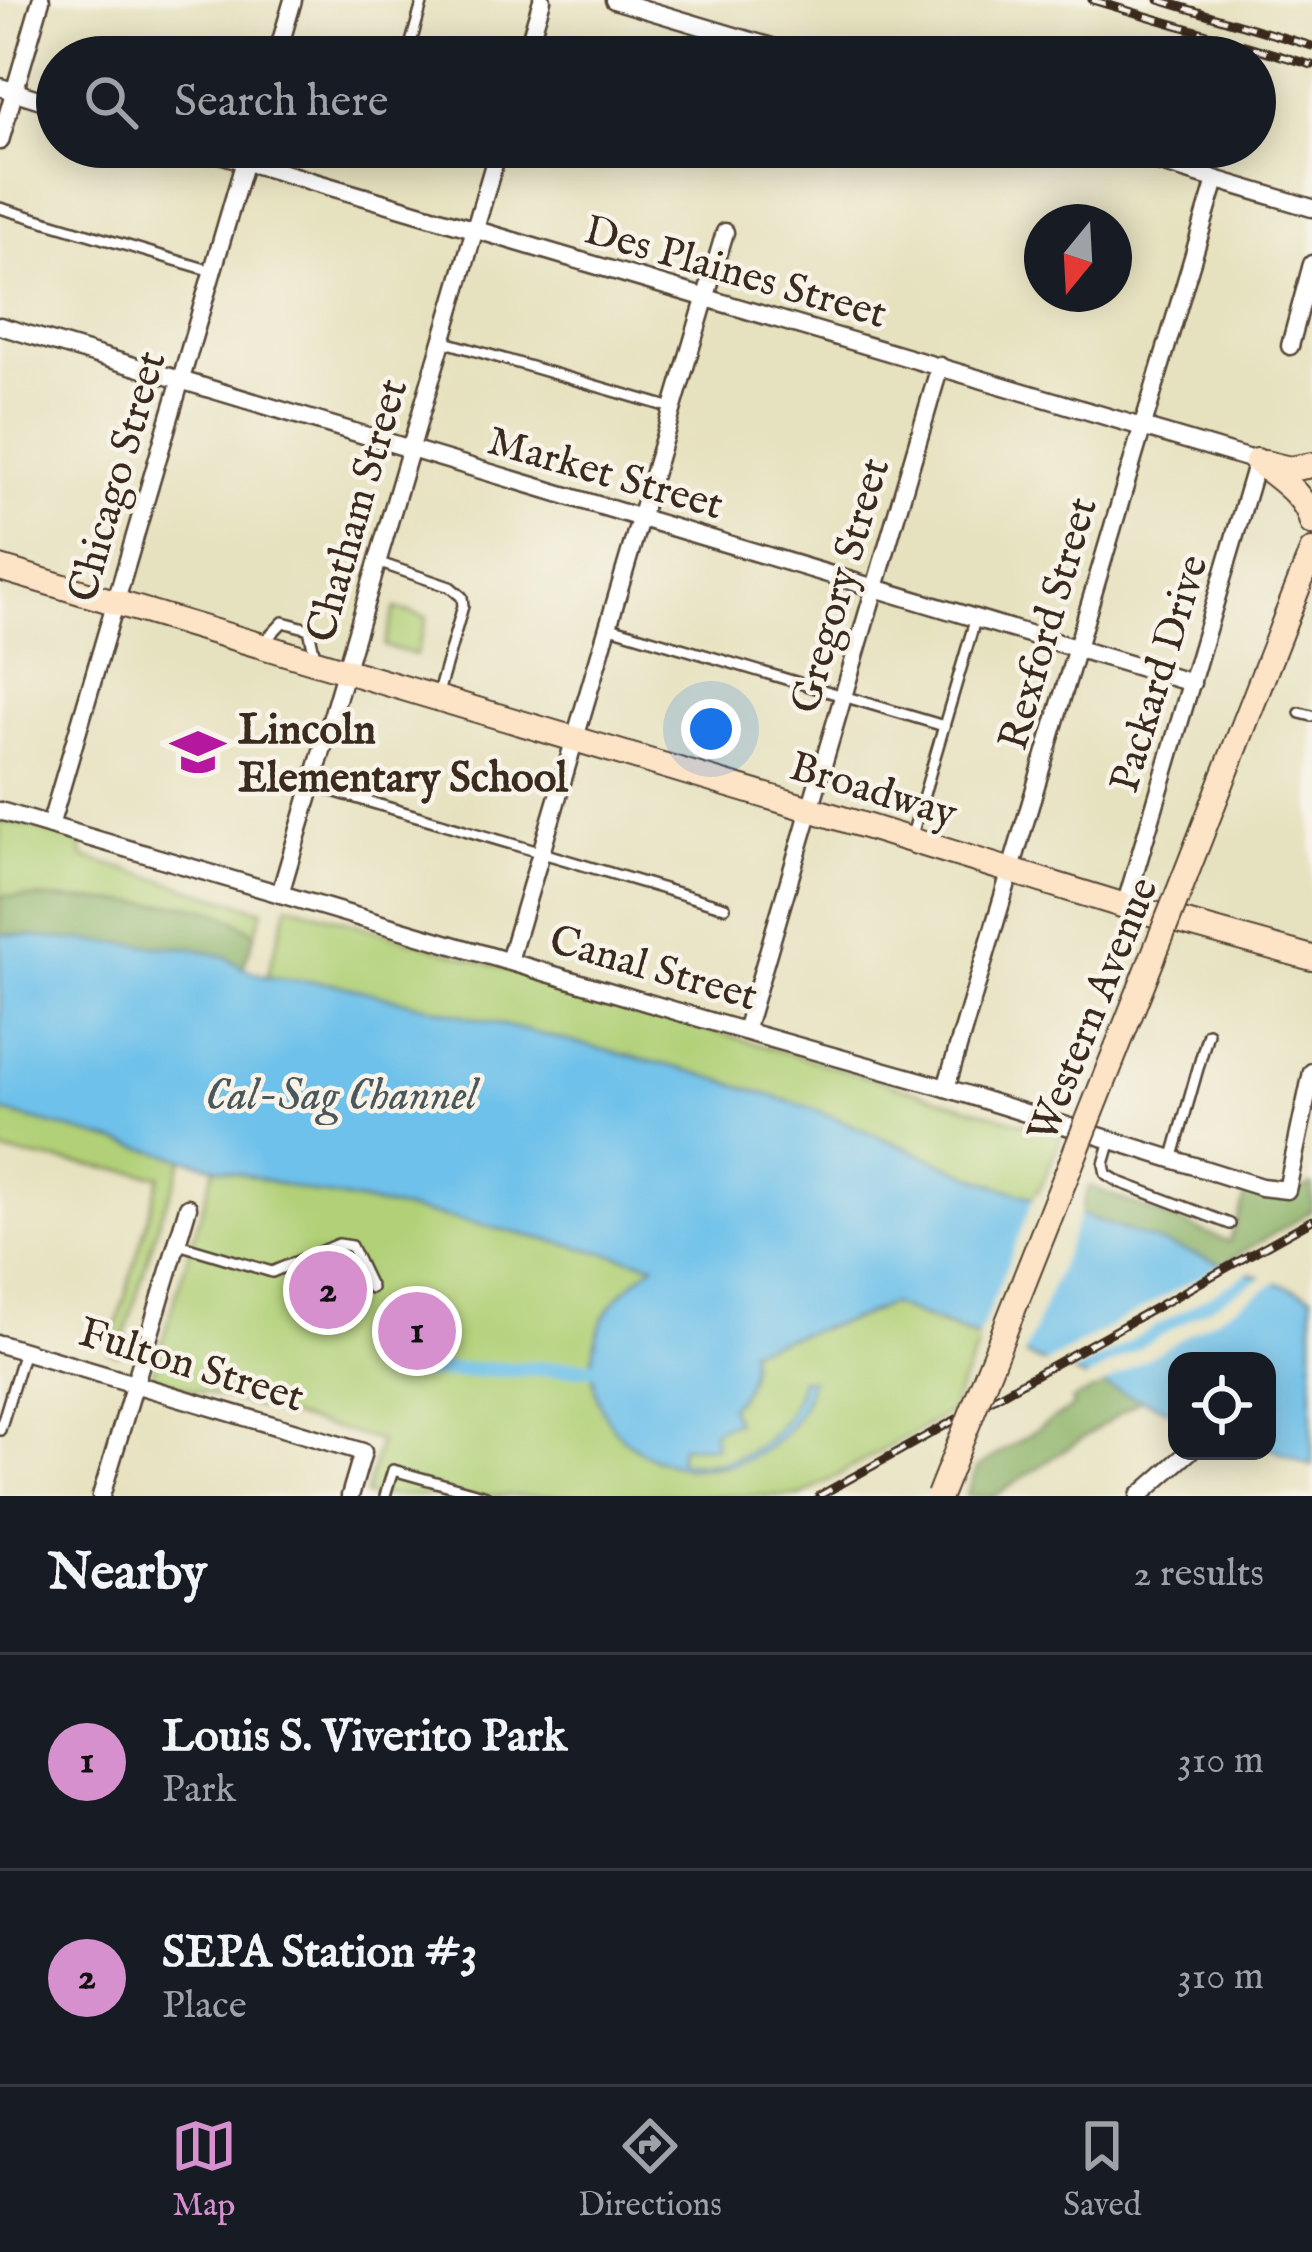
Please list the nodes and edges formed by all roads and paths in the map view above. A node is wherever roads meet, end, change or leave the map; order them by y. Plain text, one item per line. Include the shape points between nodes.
1 (41, 0) edge
2 (293, 0) edge
3 (423, 0) edge
4 (542, 0) edge
5 (614, 0) edge
6 (282, 36) edge
7 (412, 36) edge
8 (531, 36) edge
9 (735, 36) edge
10 (7, 89) edge
11 (36, 98) edge
12 (0, 141) edge
13 (243, 168) edge
14 (288, 168) edge
15 (493, 168) edge
16 (1176, 168) edge
17 (1216, 180) junction
18 (0, 208) edge
19 (1312, 208) edge
20 (474, 231) junction
21 (725, 232) dead end
22 (1312, 264) edge
23 (212, 271) junction
24 (706, 299) junction
25 (0, 326) edge
26 (442, 341) junction
27 (1290, 346) dead end
28 (940, 366) junction
29 (180, 382) junction
30 (673, 408) junction
31 (1141, 427) junction
32 (410, 450) junction
33 (1257, 461) junction
34 (1312, 465) edge
35 (639, 518) junction
36 (1312, 523) edge
37 (1312, 551) edge
38 (377, 562) junction
39 (0, 568) edge
40 (875, 587) junction
41 (116, 604) junction
42 (976, 617) junction
43 (607, 626) junction
44 (1079, 648) junction
45 (345, 671) junction
46 (1192, 683) junction
47 (843, 697) junction
48 (436, 698) junction
49 (944, 726) junction
50 (574, 739) junction
51 (312, 785) junction
52 (810, 809) junction
53 (0, 811) edge
54 (50, 826) junction
55 (910, 840) junction
56 (541, 852) junction
57 (1010, 871) junction
58 (280, 894) junction
59 (1125, 906) junction
60 (725, 907) dead end
61 (1312, 958) edge
62 (509, 961) junction
63 (745, 1031) junction
64 (1208, 1033) dead end
65 (1312, 1072) edge
66 (946, 1088) junction
67 (1111, 1140) junction
68 (1172, 1160) junction
69 (188, 1207) dead end
70 (1231, 1223) dead end
71 (178, 1244) junction
72 (371, 1288) dead end
73 (0, 1344) edge
74 (24, 1351) junction
75 (134, 1384) junction
76 (0, 1430) edge
77 (1180, 1460) edge
78 (100, 1496) edge
79 (350, 1496) edge
80 (385, 1496) edge
81 (486, 1496) edge
82 (939, 1496) edge
83 (1139, 1496) edge

1 - 10 street
2 - 6 street
3 - 7 lane
4 - 8 street
5 - 9 street
10 - 11 street
10 - 12 street
13 - 23 street, Chicago Street
14 - 20 street, Des Plaines Street
15 - 20 street, Chatham Street
16 - 17 street
17 - 19 street
17 - 31 street, Rexford Street
18 - 23 lane
20 - 24 street, Des Plaines Street
20 - 26 street, Chatham Street
21 - 24 street
22 - 27 street
23 - 29 street, Chicago Street
24 - 28 street, Des Plaines Street
24 - 30 street
25 - 29 street, Market Street
26 - 30 lane
26 - 32 street, Chatham Street
28 - 31 street, Des Plaines Street
28 - 40 street, Gregory Street
29 - 32 street, Market Street
29 - 41 street, Chicago Street
30 - 35 street
31 - 33 street, Des Plaines Street
31 - 44 street, Rexford Street
32 - 35 street, Market Street
32 - 38 street, Chatham Street
33 - 34 street via 1290,470
33 - 36 street via 1298,495
33 - 46 street, Packard Drive
35 - 40 street, Market Street
35 - 43 street
37 - 82 street, Western Avenue, bridge
38 - 45 street, Chatham Street
38 - 48 lane via 462,597
39 - 41 street, Broadway
40 - 42 street, Market Street
40 - 47 street, Gregory Street
41 - 45 street, Broadway
41 - 54 street, Chicago Street
42 - 44 street, Market Street
42 - 49 lane
43 - 47 lane
43 - 50 street
44 - 46 street, Market Street
44 - 57 street, Rexford Street
45 - 48 street, Broadway
45 - 51 street, Chatham Street
46 - 59 street, Packard Drive
47 - 49 lane
47 - 52 street, Gregory Street
48 - 50 street, Broadway
49 - 55 lane
50 - 52 street, Broadway
50 - 56 street
51 - 56 lane
51 - 58 street, Chatham Street
52 - 55 street, Broadway
52 - 63 street, Gregory Street
53 - 54 street, Canal Street
54 - 58 street, Canal Street
55 - 57 street, Broadway
56 - 60 lane
56 - 62 street
57 - 59 street, Broadway
57 - 66 street, Rexford Street
58 - 62 street, Canal Street
59 - 61 street, Broadway
62 - 63 street, Canal Street
63 - 66 street, Canal Street
64 - 68 lane
65 - 68 street, Canal Street via 1287,1190
66 - 67 street, Canal Street
67 - 68 street, Canal Street
67 - 70 lane via 1106,1174
69 - 71 street
71 - 72 lane via 272,1272 351,1246
71 - 75 street
73 - 74 street, Fulton Street
74 - 75 street, Fulton Street
74 - 76 lane
75 - 78 street
75 - 79 street, Fulton Street via 363,1452
77 - 83 street
80 - 81 lane via 393,1470

